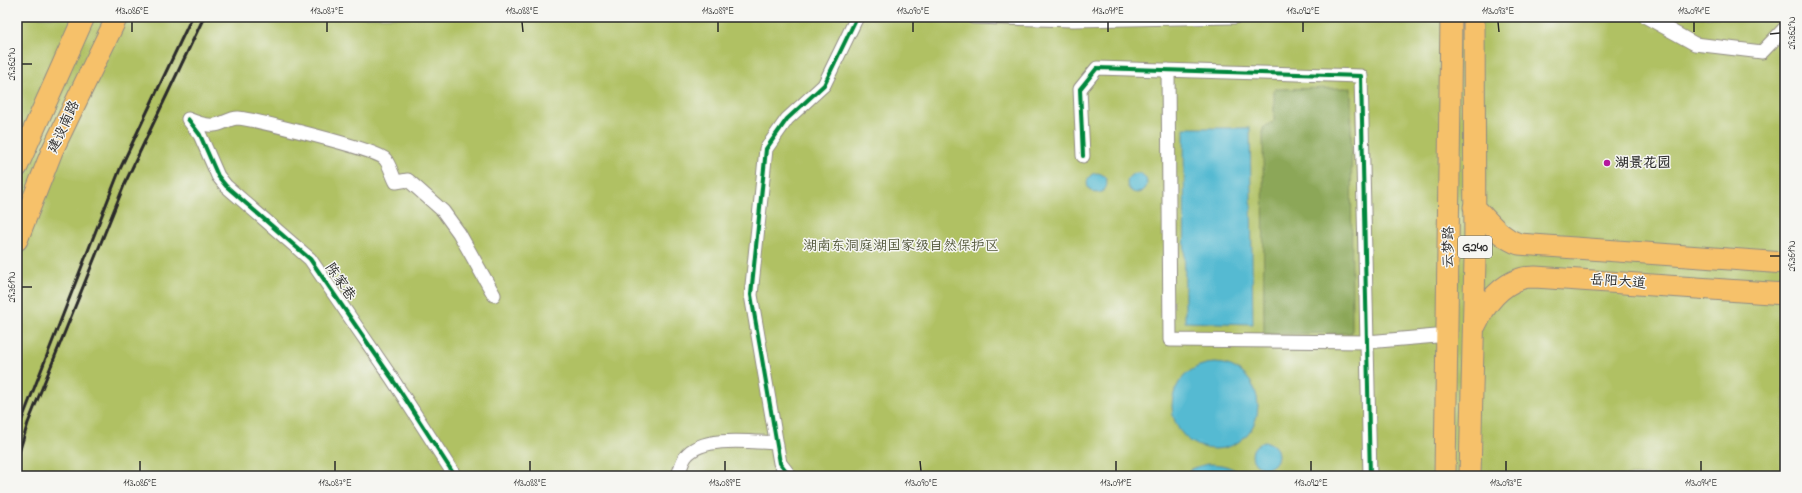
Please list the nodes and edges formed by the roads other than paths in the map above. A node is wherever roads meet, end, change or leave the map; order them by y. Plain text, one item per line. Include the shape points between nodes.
1 (84, 17) edge
2 (117, 17) edge
3 (857, 17) edge
4 (973, 17) edge
5 (1235, 17) edge
6 (1451, 17) edge
7 (1474, 17) edge
8 (1646, 17) edge
9 (1073, 18) edge
10 (1785, 28) edge
11 (1168, 70) junction
12 (1083, 156) dead end
13 (17, 167) edge
14 (1474, 207) junction
15 (17, 240) edge
16 (1785, 263) edge
17 (1785, 294) edge
18 (494, 295) dead end
19 (1474, 328) junction
20 (1448, 335) junction
21 (1366, 342) junction
22 (776, 442) junction
23 (455, 476) edge
24 (678, 476) edge
25 (790, 476) edge
26 (1370, 476) edge
27 (1445, 476) edge
28 (1470, 476) edge

1 - 13 main road, 建设南路
2 - 15 main road, 建设南路 via 52,151
3 - 22 street via 824,85 787,119 766,149 751,295
4 - 9 street
5 - 9 street
6 - 20 main road, 云梦路 / G240
7 - 14 main road, G240
8 - 10 street via 1695,44 1762,52
11 - 12 street via 1097,68 1080,88
11 - 21 street via 1361,76
11 - 21 street via 1170,340
14 - 16 main road via 1499,233 1519,244
14 - 19 main road, G240
17 - 19 main road, 岳阳大道 via 1535,277 1519,279 1504,289 1489,302
18 - 23 street, 陈家巷 via 459,233 443,211 408,180 396,182 385,159 368,151 270,124 236,118 215,125 188,119 200,135 218,176 226,186 310,259
19 - 28 main road, G240
20 - 21 street
20 - 27 main road, 云梦路 / G240
21 - 26 street
22 - 24 street via 713,442 699,447 686,456
22 - 25 street via 780,462

